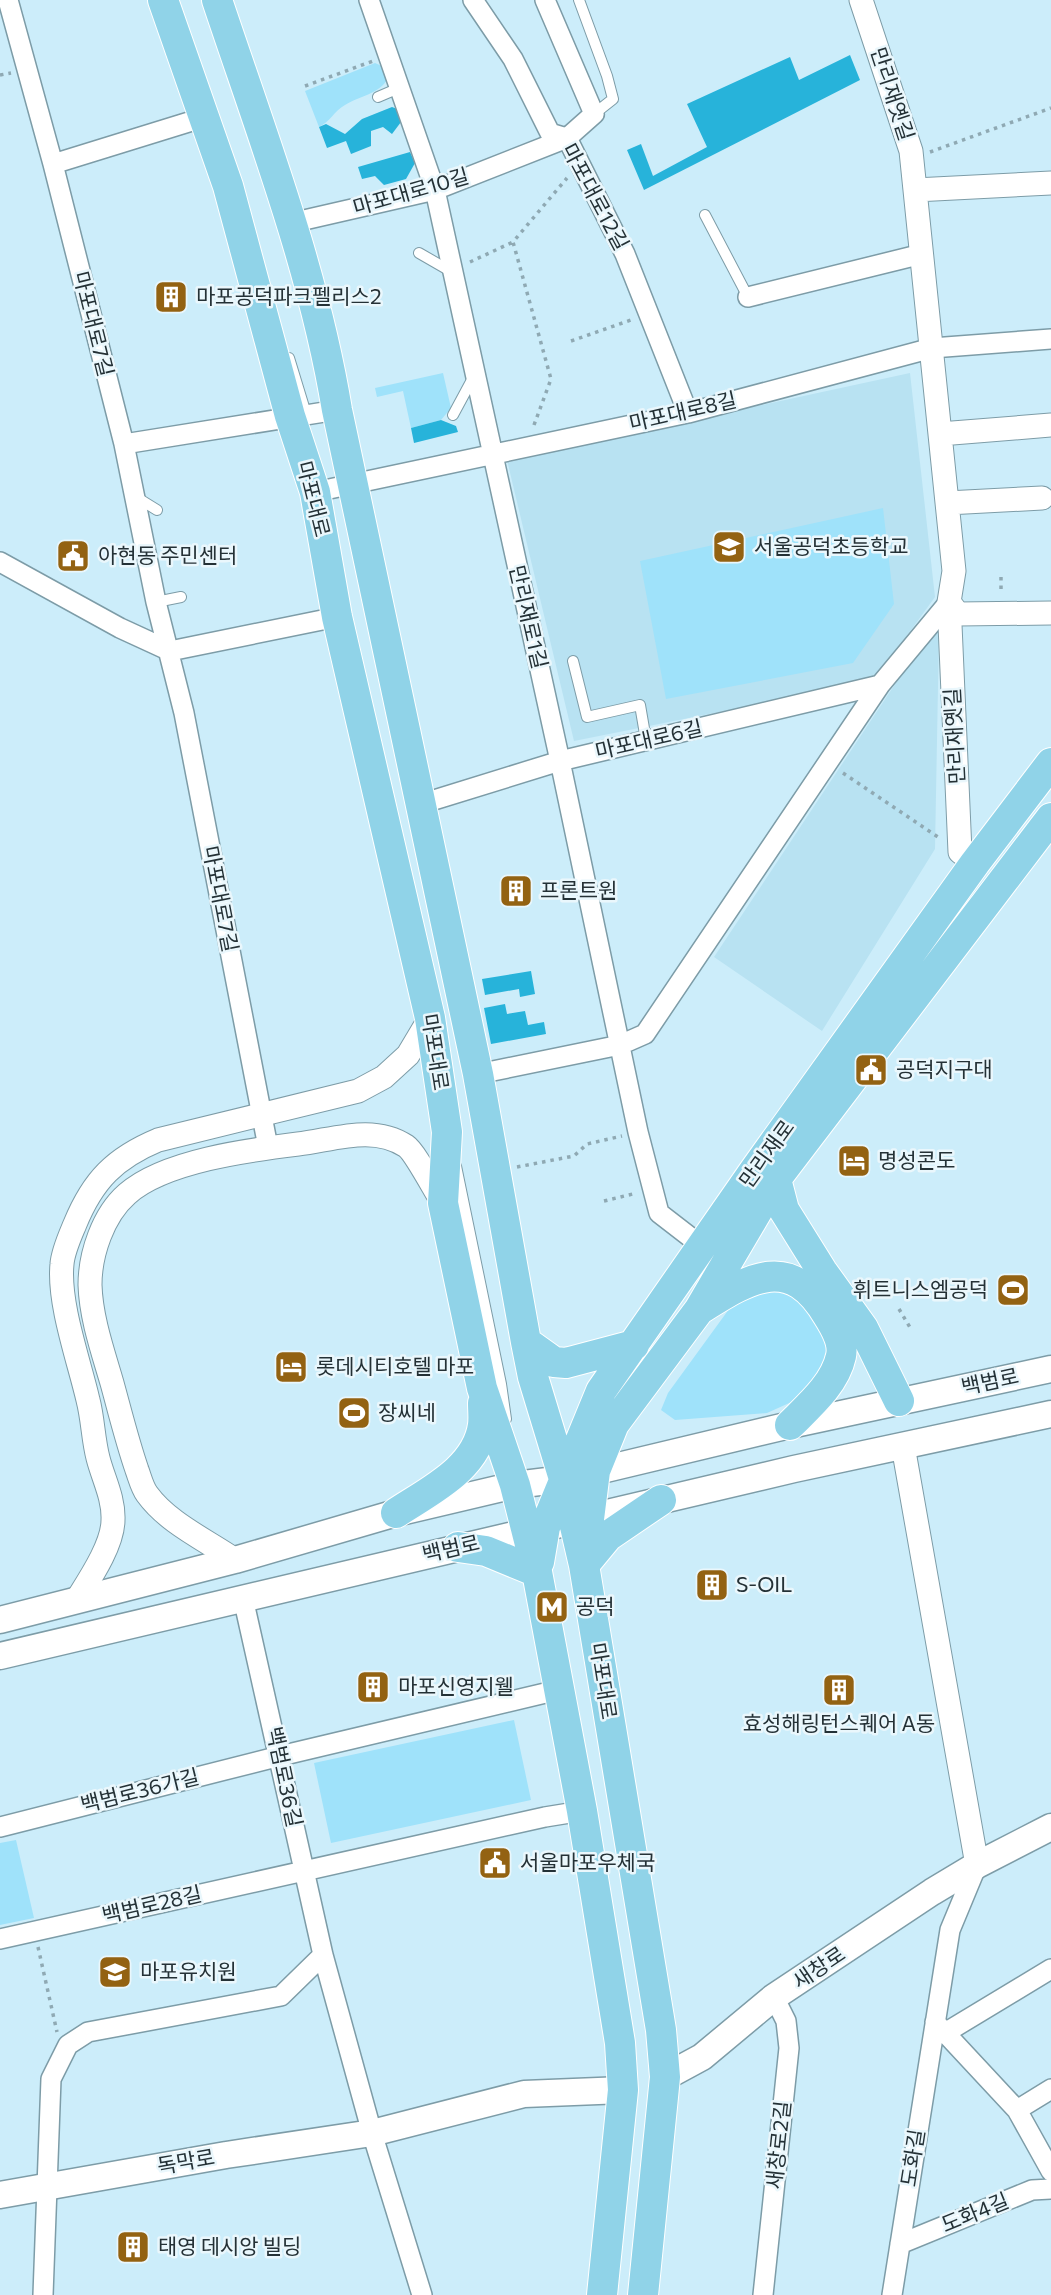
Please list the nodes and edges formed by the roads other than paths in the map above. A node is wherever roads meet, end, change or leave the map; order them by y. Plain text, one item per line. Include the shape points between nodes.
1 (8, 0) edge
2 (163, 0) edge
3 (218, 0) edge
4 (369, 0) edge
5 (473, 0) edge
6 (545, 0) edge
7 (579, 0) edge
8 (861, 0) edge
9 (399, 88) junction
10 (378, 97) dead end
11 (593, 114) junction
12 (205, 117) junction
13 (567, 138) junction
14 (53, 164) junction
15 (1051, 183) edge
16 (228, 186) junction
17 (435, 190) junction
18 (915, 190) junction
19 (705, 215) dead end
20 (291, 223) junction
21 (419, 253) dead end
22 (922, 254) junction
23 (259, 259) dead end
24 (452, 272) junction
25 (748, 297) joint
26 (1051, 339) edge
27 (932, 348) junction
28 (287, 351) dead end
29 (474, 375) junction
30 (337, 410) junction
31 (688, 413) junction
32 (453, 415) dead end
33 (301, 419) junction
34 (1051, 425) edge
35 (940, 434) junction
36 (309, 440) dead end
37 (124, 444) junction
38 (492, 454) junction
39 (354, 483) junction
40 (315, 492) junction
41 (134, 496) junction
42 (1042, 498) dead end
43 (947, 503) junction
44 (156, 510) dead end
45 (0, 562) edge
46 (181, 597) dead end
47 (156, 602) junction
48 (949, 602) junction
49 (1051, 613) edge
50 (337, 617) junction
51 (170, 650) junction
52 (573, 661) dead end
53 (880, 685) junction
54 (646, 740) junction
55 (560, 761) junction
56 (1051, 763) edge
57 (421, 804) junction
58 (1051, 818) edge
59 (968, 857) junction
60 (430, 1017) junction
61 (620, 1045) junction
62 (478, 1074) junction
63 (261, 1114) junction
64 (447, 1132) junction
65 (268, 1147) junction
66 (776, 1179) junction
67 (443, 1203) junction
68 (703, 1247) junction
69 (699, 1310) junction
70 (526, 1342) junction
71 (634, 1345) junction
72 (1051, 1369) edge
73 (482, 1388) junction
74 (899, 1401) junction
75 (1051, 1414) edge
76 (790, 1424) junction
77 (903, 1446) junction
78 (595, 1471) junction
79 (564, 1479) junction
80 (515, 1485) junction
81 (662, 1500) junction
82 (396, 1513) junction
83 (582, 1518) junction
84 (536, 1530) junction
85 (458, 1547) junction
86 (235, 1560) junction
87 (584, 1565) junction
88 (537, 1573) junction
89 (243, 1598) junction
90 (76, 1601) junction
91 (0, 1620) edge
92 (0, 1656) edge
93 (558, 1690) junction
94 (279, 1756) junction
95 (582, 1811) junction
96 (0, 1827) edge
97 (1051, 1828) edge
98 (977, 1865) junction
99 (304, 1871) junction
100 (0, 1939) edge
101 (323, 1955) junction
102 (1051, 1969) edge
103 (774, 1997) junction
104 (940, 2027) junction
105 (665, 2077) junction
106 (1051, 2088) edge
107 (623, 2090) junction
108 (1017, 2110) junction
109 (372, 2133) junction
110 (1051, 2171) edge
111 (47, 2186) junction
112 (1051, 2187) edge
113 (0, 2195) edge
114 (900, 2244) junction
115 (43, 2295) edge
116 (422, 2295) edge
117 (601, 2295) edge
118 (643, 2295) edge
119 (763, 2295) edge
120 (892, 2295) edge

1 - 14 street, 마포대로7길
2 - 12 main road, 마포대로
3 - 20 main road, 마포대로
4 - 9 street, 만리재로1길
5 - 13 street, 마포대로12길 via 513,59 550,133
6 - 11 street
7 - 11 lane via 613,99
8 - 18 street, 만리재옛길 via 912,158
9 - 10 lane
9 - 17 street, 만리재로1길
11 - 13 street
12 - 14 street
12 - 16 main road, 마포대로
13 - 17 street, 마포대로10길
13 - 31 street, 마포대로12길 via 625,254
14 - 37 street, 마포대로7길
15 - 18 street
16 - 23 lane
16 - 33 main road, 마포대로
17 - 20 street, 마포대로10길
17 - 24 street, 만리재로1길
18 - 22 street, 만리재옛길
19 - 25 lane
20 - 30 main road, 마포대로 via 328,355
21 - 24 lane
22 - 25 street
22 - 27 street, 만리재옛길
24 - 29 street, 만리재로1길
26 - 27 street, 마포대로8길
27 - 31 street, 마포대로8길
27 - 35 street, 만리재옛길
28 - 33 lane
29 - 32 lane
29 - 38 street, 만리재로1길
30 - 33 street
30 - 39 main road, 마포대로
31 - 38 street, 마포대로8길
33 - 37 street
33 - 40 main road, 마포대로
34 - 35 street
35 - 43 street, 만리재옛길
36 - 40 lane
37 - 41 street, 마포대로7길
38 - 39 street, 마포대로8길
38 - 55 street, 만리재로1길
39 - 40 street, 마포대로8길
39 - 57 main road, 마포대로
40 - 50 main road, 마포대로
41 - 44 lane
41 - 47 street, 마포대로7길
42 - 43 street
43 - 48 street, 만리재옛길 via 954,571
45 - 51 street
46 - 47 lane
47 - 51 street, 마포대로7길
48 - 49 street via 958,614
48 - 53 street
48 - 59 street, 만리재옛길
50 - 51 street
50 - 60 main road, 마포대로
51 - 63 street, 마포대로7길
52 - 54 lane via 587,717 640,705
53 - 54 street, 마포대로6길
53 - 61 street via 645,1034
54 - 55 street, 마포대로6길
55 - 57 street, 마포대로6길
55 - 61 street, 만리재로1길
56 - 59 main road, 만리재로
57 - 62 main road, 마포대로
58 - 66 main road, 만리재로
59 - 68 main road, 만리재로
60 - 63 street via 408,1055 375,1082 358,1091
60 - 64 main road, 마포대로
61 - 62 street, 마포대로
61 - 68 street, 만리재로1길 via 659,1213
62 - 70 main road, 마포대로
63 - 65 street, 마포대로7길
63 - 90 street via 158,1139 133,1150 95,1185 71,1234 62,1264 62,1289 114,1523 96,1570
64 - 67 main road, 마포대로
64 - 80 lane via 501,1384
65 - 67 street via 361,1134 384,1136 408,1147
65 - 86 street via 148,1179 112,1213 92,1258 94,1316 145,1492 171,1518
66 - 69 main road, 만리재로
66 - 74 main road via 784,1210 863,1328
67 - 73 main road, 마포대로
68 - 71 main road, 만리재로
69 - 76 main road via 757,1277 774,1275 809,1291 825,1310 837,1331 842,1355 817,1398
69 - 78 main road, 만리재로 via 614,1424
70 - 71 main road via 554,1362 566,1363
70 - 79 main road, 마포대로
71 - 79 main road, 만리재로 via 601,1391
72 - 74 main road, 백범로
73 - 80 main road, 마포대로
73 - 82 main road via 483,1426 474,1448 456,1473
74 - 76 main road, 백범로
75 - 77 main road, 백범로
76 - 78 main road, 백범로
77 - 81 main road, 백범로
77 - 98 street
78 - 79 main road, 백범로
78 - 83 main road, 만리재로
79 - 80 main road, 백범로
79 - 83 main road, 마포대로
79 - 84 main road, 만리재로
80 - 82 main road, 백범로
80 - 84 main road, 마포대로
81 - 83 main road, 백범로
81 - 87 main road via 608,1536
82 - 86 main road, 백범로
83 - 84 main road, 백범로
83 - 87 main road, 마포대로
84 - 85 main road, 백범로
84 - 88 main road, 마포대로
85 - 88 main road via 486,1550
85 - 89 main road, 백범로
86 - 90 main road, 백범로
87 - 105 main road, 마포대로 via 662,2030
88 - 93 main road, 마포대로
89 - 92 main road, 백범로
89 - 94 street, 백범로36길
90 - 91 main road, 백범로
93 - 94 street
93 - 95 main road, 마포대로
94 - 96 street, 백범로36가길
94 - 99 street, 백범로36길
95 - 99 street
95 - 107 main road, 마포대로 via 612,1982
97 - 98 main road, 새창로
98 - 103 main road, 새창로
98 - 104 street, 도화길 via 950,1930
99 - 100 street, 백범로28길
99 - 101 street, 백범로36길
101 - 109 street, 백범로36길
101 - 111 street via 281,1996 89,2032 68,2045 51,2080
102 - 104 street
103 - 105 main road, 새창로 via 702,2057
103 - 119 street, 새창로2길 via 786,2021 789,2048
104 - 108 street
104 - 114 street, 도화길
105 - 118 main road, 마포대로
106 - 108 street
107 - 109 main road, 독막로 via 524,2094
107 - 117 main road, 마포대로
108 - 110 street
109 - 111 main road, 독막로
109 - 116 street
111 - 113 main road, 독막로
111 - 115 street
112 - 114 street, 도화4길 via 1032,2190
114 - 120 street, 도화길

